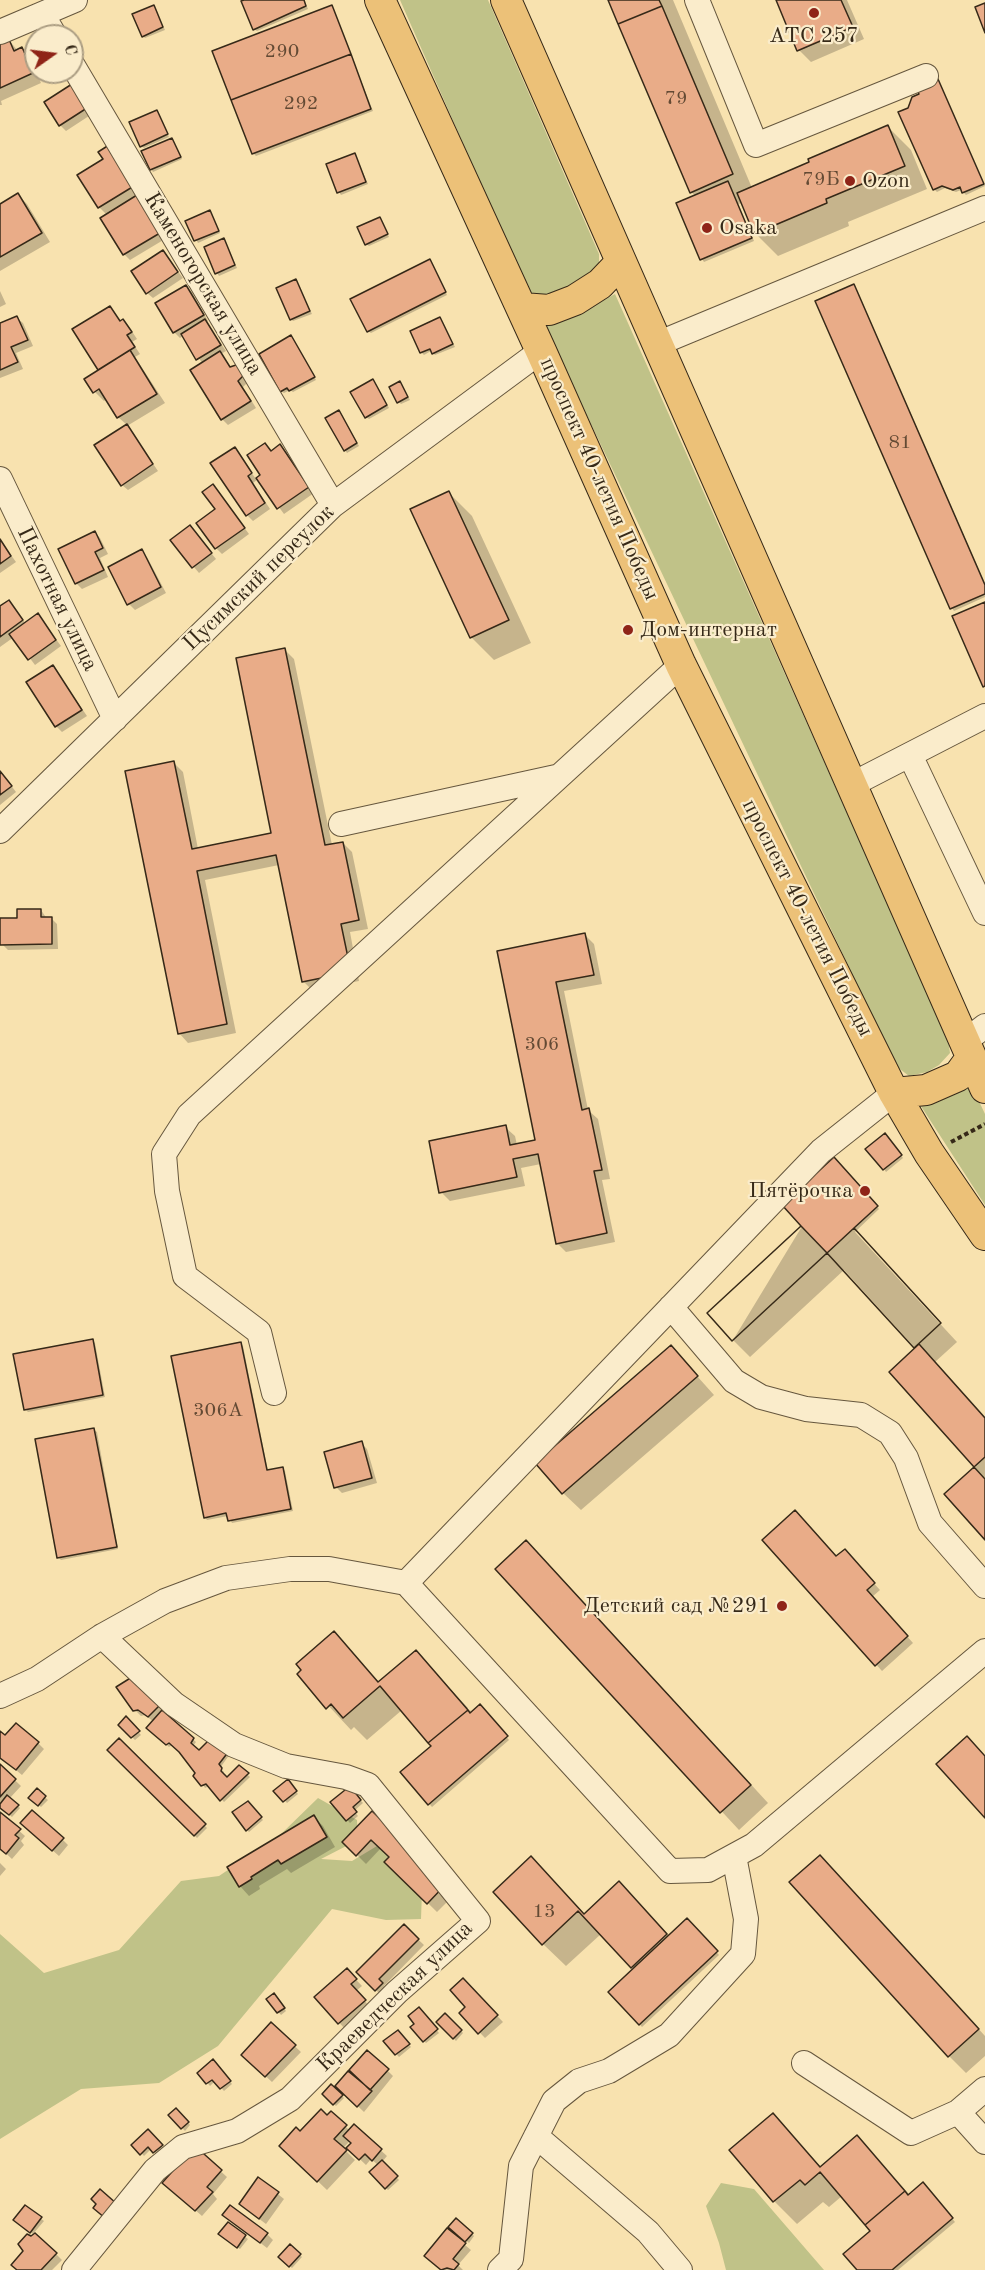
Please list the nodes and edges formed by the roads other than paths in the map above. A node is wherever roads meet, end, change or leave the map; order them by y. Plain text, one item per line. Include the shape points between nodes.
1 (75, 0) edge
2 (381, 0) edge
3 (506, 0) edge
4 (697, 0) edge
5 (42, 14) junction
6 (48, 24) edge
7 (0, 32) edge
8 (926, 76) dead end
9 (84, 84) edge
10 (985, 208) edge
11 (621, 262) junction
12 (522, 308) junction
13 (657, 344) junction
14 (541, 351) junction
15 (0, 479) edge
16 (333, 505) junction
17 (681, 665) junction
18 (985, 716) edge
19 (115, 719) junction
20 (910, 755) junction
21 (559, 777) junction
22 (850, 785) junction
23 (341, 824) dead end
24 (0, 831) edge
25 (985, 914) edge
26 (973, 1042) edge
27 (985, 1088) edge
28 (894, 1093) junction
29 (985, 1235) edge
30 (671, 1307) junction
31 (274, 1393) dead end
32 (406, 1583) junction
33 (985, 1586) edge
34 (102, 1636) junction
35 (985, 1651) edge
36 (0, 1696) edge
37 (734, 1856) junction
38 (804, 2063) dead end
39 (985, 2089) edge
40 (958, 2112) junction
41 (536, 2136) junction
42 (985, 2142) edge
43 (76, 2269) edge
44 (500, 2270) edge
45 (680, 2270) edge

1 - 5 street
2 - 12 main road, проспект 40-летия Победы
3 - 11 main road
4 - 8 street via 756,145
5 - 6 street
5 - 7 street
9 - 16 street, Каменогорская улица
10 - 13 street
11 - 12 main road via 600,284 575,300 549,310
11 - 13 main road
12 - 14 main road, проспект 40-летия Победы
13 - 22 main road
14 - 16 street, Цусимский переулок
14 - 17 main road, проспект 40-летия Победы
15 - 19 street, Пахотная улица
16 - 19 street, Цусимский переулок
17 - 21 street
17 - 28 main road, проспект 40-летия Победы
18 - 20 street
19 - 24 street, Цусимский переулок
20 - 22 street
20 - 25 street
21 - 23 street
21 - 31 street via 189,1115 164,1154 167,1191 185,1276 259,1332
22 - 26 main road
26 - 27 main road
26 - 28 main road via 957,1076 926,1090
28 - 29 main road, проспект 40-летия Победы
28 - 30 street via 821,1151
30 - 32 street
30 - 33 street via 734,1381 761,1398 806,1409 861,1415 890,1433 906,1458 930,1523
32 - 34 street via 330,1569 290,1569 226,1578 165,1601
32 - 37 street via 670,1871 708,1870
34 - 36 street via 37,1679
34 - 43 street, Краеведческая улица via 174,1704 234,1745 286,1766 368,1785 478,1921 397,1992 291,2098 237,2131 183,2147 155,2170
35 - 37 street via 754,1845
37 - 41 street via 746,1919 743,1954 669,2035 609,2071 579,2081 554,2101
38 - 40 street via 911,2133
39 - 40 street
40 - 42 street
41 - 44 street via 521,2166 511,2259
41 - 45 street via 648,2232

